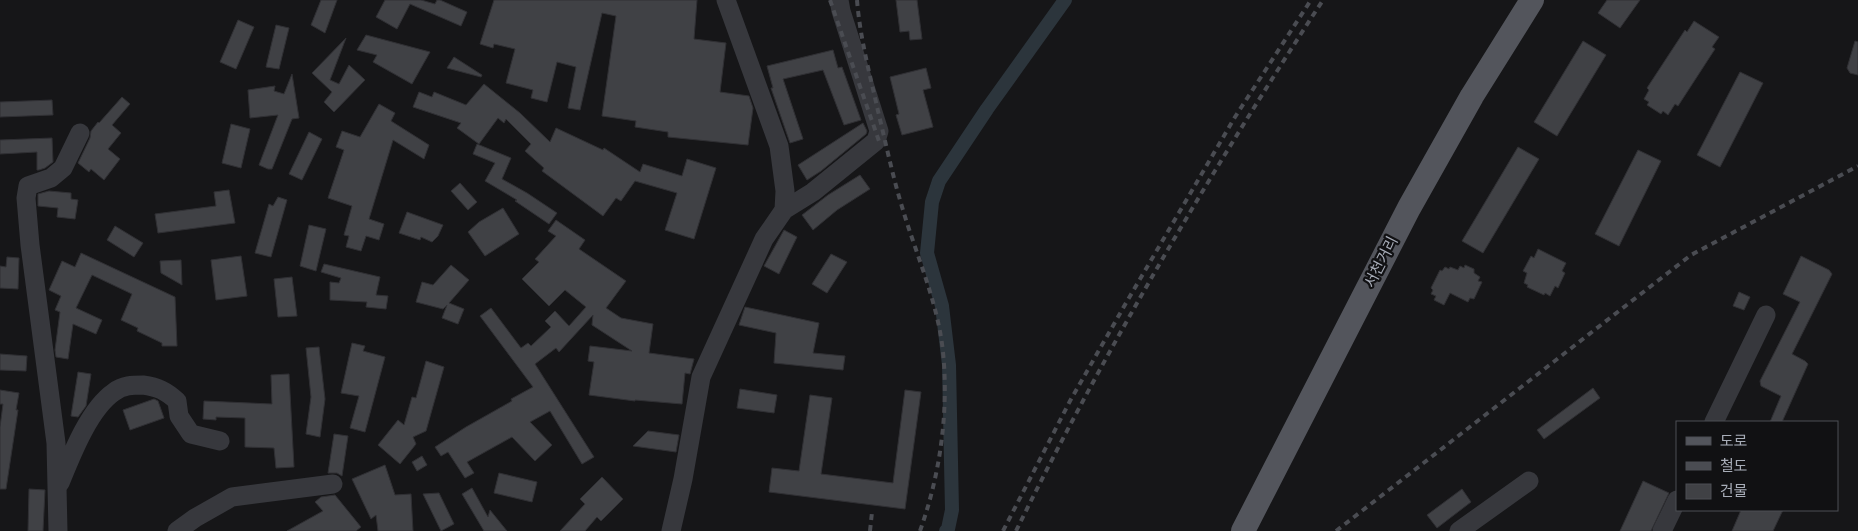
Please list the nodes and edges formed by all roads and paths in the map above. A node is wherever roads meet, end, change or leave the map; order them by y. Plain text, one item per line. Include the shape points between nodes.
1 (726, 0) edge
2 (839, 0) edge
3 (1532, 0) edge
4 (80, 133) dead end
5 (784, 210) junction
6 (1766, 315) dead end
7 (1714, 421) edge
8 (220, 441) dead end
9 (1529, 481) dead end
10 (333, 484) dead end
11 (57, 491) junction
12 (1676, 502) edge
13 (58, 531) edge
14 (177, 531) edge
15 (671, 531) edge
16 (1243, 531) edge
17 (1459, 531) edge
18 (1662, 531) edge

1 - 5 street via 779,146 785,190
2 - 5 street via 879,131 876,141 813,192
3 - 16 main road, 서천거리 via 1472,96 1409,208
4 - 11 street via 63,168 51,178 28,186 26,198 56,443
5 - 15 street via 764,239 700,377 684,479
6 - 7 street
8 - 11 street via 191,434 179,416 177,401 166,391 148,386 123,387 106,399 94,415 74,448
9 - 17 street
10 - 14 street via 232,497
11 - 13 street
12 - 18 street

